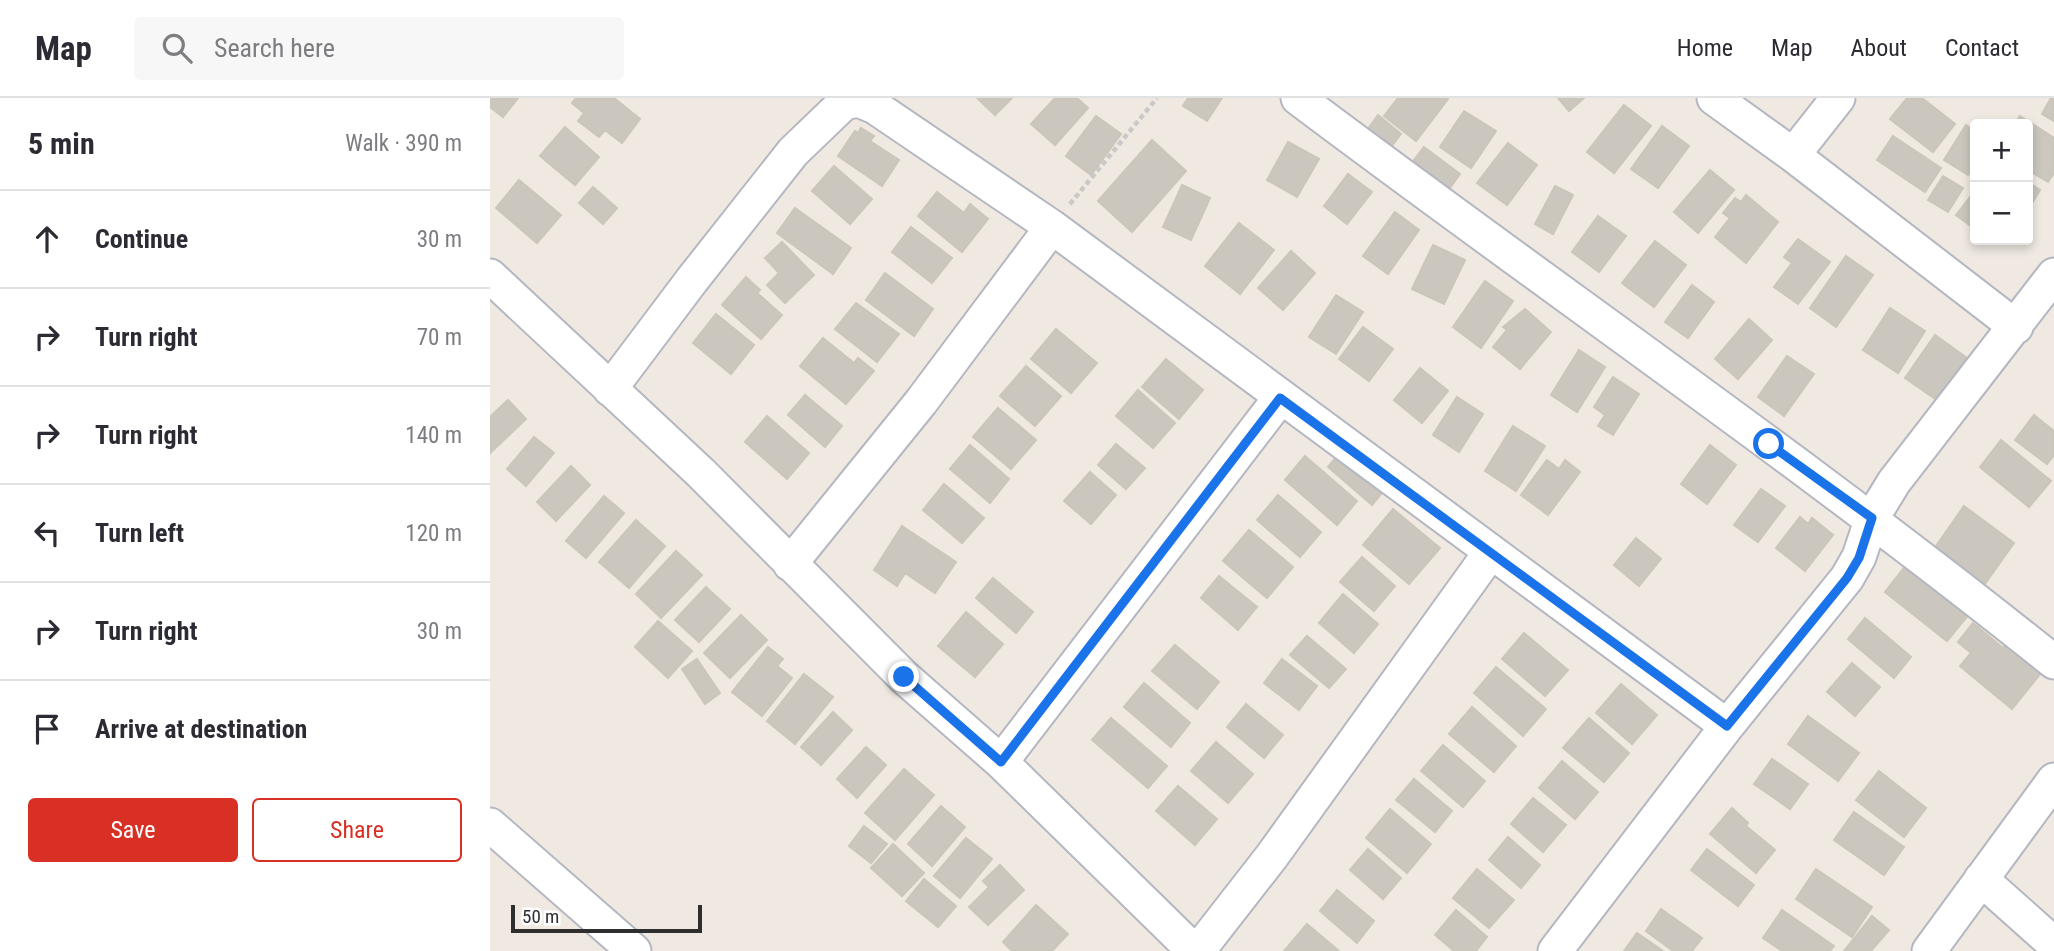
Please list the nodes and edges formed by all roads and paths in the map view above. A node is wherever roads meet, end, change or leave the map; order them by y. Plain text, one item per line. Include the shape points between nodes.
1 (1157, 98) edge
2 (1298, 98) edge
3 (1714, 98) edge
4 (1838, 98) edge
5 (1793, 155) junction
6 (1052, 226) junction
7 (2054, 275) edge
8 (490, 276) edge
9 (2016, 327) junction
10 (610, 389) junction
11 (1280, 398) junction
12 (1872, 518) junction
13 (1490, 553) junction
14 (790, 564) junction
15 (2054, 662) edge
16 (1727, 726) junction
17 (1001, 762) junction
18 (2054, 780) edge
19 (490, 825) edge
20 (1981, 879) junction
21 (2054, 944) edge
22 (634, 951) edge
23 (1196, 951) edge
24 (1555, 951) edge
25 (1928, 951) edge

1 - 6 path
2 - 12 street
3 - 5 street
4 - 5 street
5 - 9 street
6 - 10 street via 875,107 858,100 844,103 793,152
6 - 11 street
6 - 14 street via 921,402
7 - 9 street
8 - 10 street
9 - 12 street via 1914,456
10 - 14 street
11 - 13 street
11 - 17 street
12 - 15 street
12 - 16 street via 1847,578
13 - 16 street
13 - 23 street via 1272,856
14 - 17 street via 904,677
16 - 24 street
17 - 23 street
18 - 20 street
19 - 22 street
20 - 21 street
20 - 25 street

